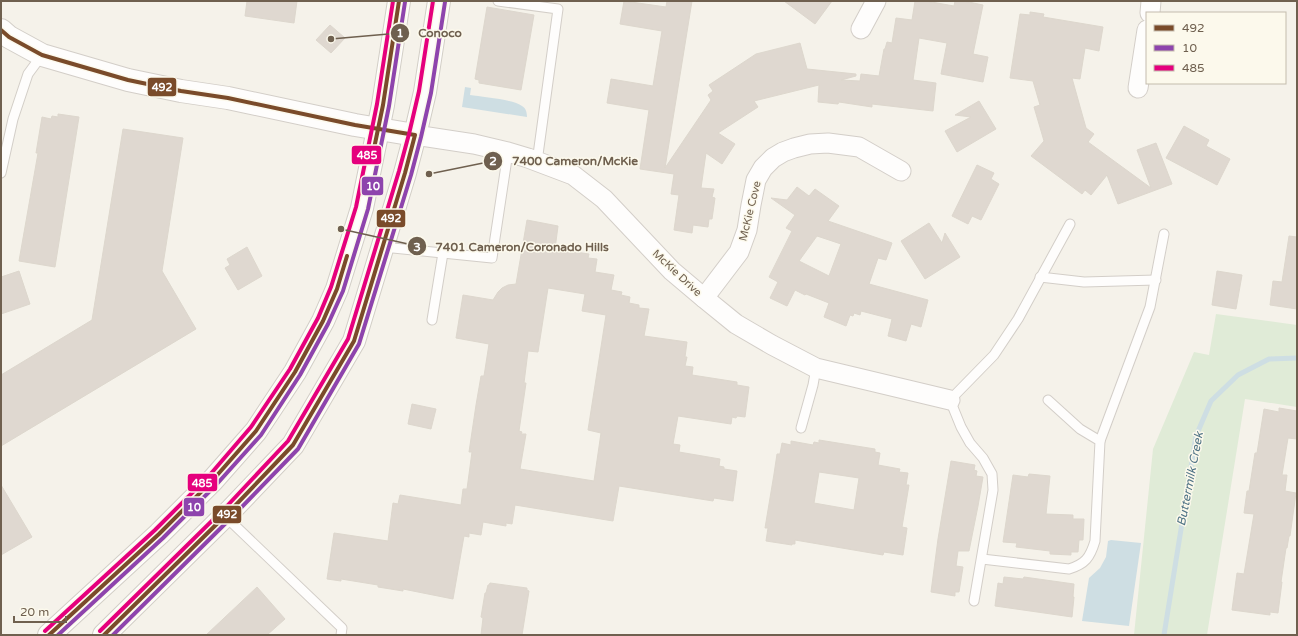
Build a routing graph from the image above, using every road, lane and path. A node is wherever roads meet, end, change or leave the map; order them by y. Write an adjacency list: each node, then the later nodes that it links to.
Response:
1 (399, 1): 12 (main road)
2 (439, 1): 13 (main road)
3 (498, 1): 15 (lane)
4 (876, 1): 7 (street)
5 (1151, 1): 6 (street)
6 (1150, 12)
7 (861, 29)
8 (1, 30): 10 (main road)
9 (1146, 36): 11 (street)
10 (42, 55): 12 (main road); 17 (lane)
11 (1138, 88)
12 (378, 128): 13 (main road); 32 (main road)
13 (415, 135): 14 (street, McKie Drive); 20 (main road)
14 (508, 152): 15 (street, McKie Drive); 21 (lane)
15 (537, 162): 24 (street, McKie Drive)
16 (901, 171): 24 (street, McKie Cove)
17 (1, 173)
18 (1070, 224): 22 (lane)
19 (1164, 234): 23 (lane)
20 (383, 247): 21 (lane); 31 (main road)
21 (442, 253): 25 (lane)
22 (1040, 277): 23 (lane); 27 (lane)
23 (1156, 280): 30 (lane)
24 (704, 298): 26 (street, McKie Drive)
25 (432, 320)
26 (816, 368): 27 (street, McKie Drive); 29 (lane)
27 (950, 400): 34 (lane)
28 (1048, 400): 30 (lane)
29 (801, 428)
30 (1100, 441): 34 (lane)
31 (225, 516): 33 (main road); 38 (lane)
32 (159, 534): 33 (main road); 36 (main road)
33 (184, 556): 37 (main road)
34 (982, 559): 35 (lane)
35 (974, 601)
36 (49, 635)
37 (104, 635)
38 (341, 635)

